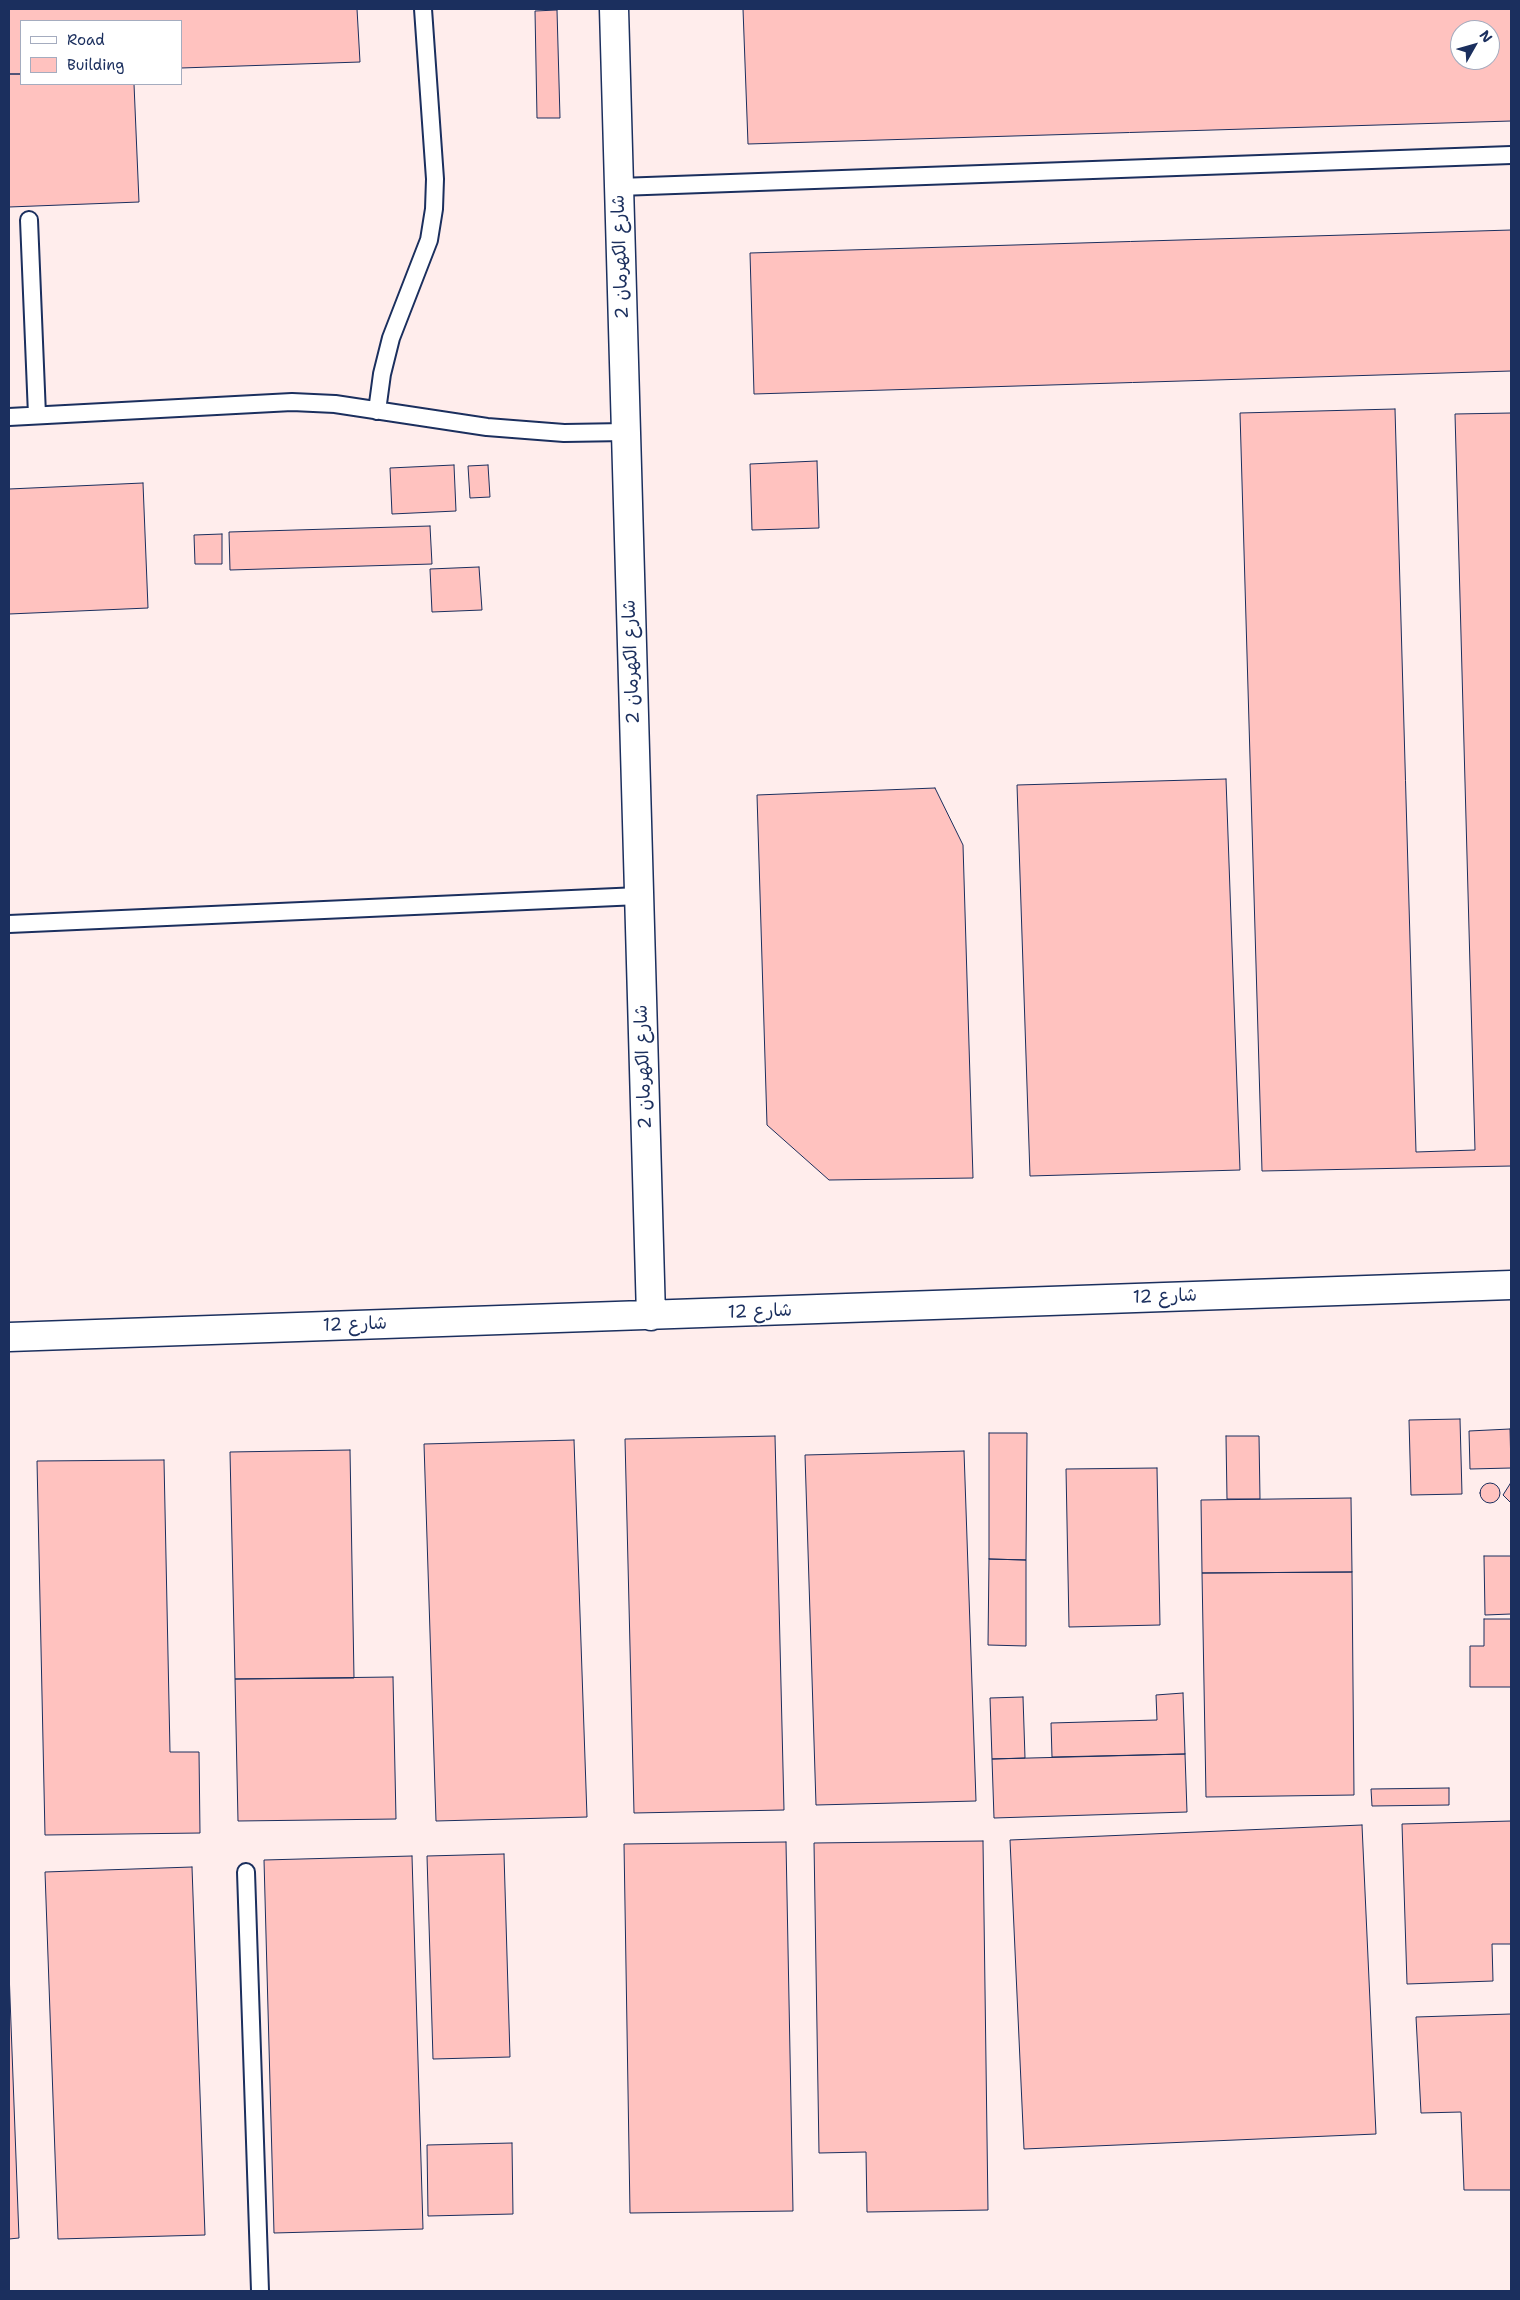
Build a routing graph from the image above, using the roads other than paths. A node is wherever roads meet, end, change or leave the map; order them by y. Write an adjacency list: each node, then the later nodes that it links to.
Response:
1 (423, 9): 6 (lane)
2 (614, 9): 4 (street, شارع الكهرمان 2)
3 (1511, 155): 4 (lane)
4 (619, 187): 9 (street, شارع الكهرمان 2)
5 (29, 220): 7 (lane)
6 (377, 410): 7 (lane); 9 (lane)
7 (37, 415): 8 (lane)
8 (9, 417)
9 (626, 432): 10 (street, شارع الكهرمان 2)
10 (639, 896): 11 (lane); 13 (street, شارع الكهرمان 2)
11 (9, 924)
12 (1511, 1285): 13 (street, شارع 12)
13 (652, 1316): 14 (street, شارع 12)
14 (9, 1337)
15 (246, 1872): 16 (lane)
16 (260, 2291)

